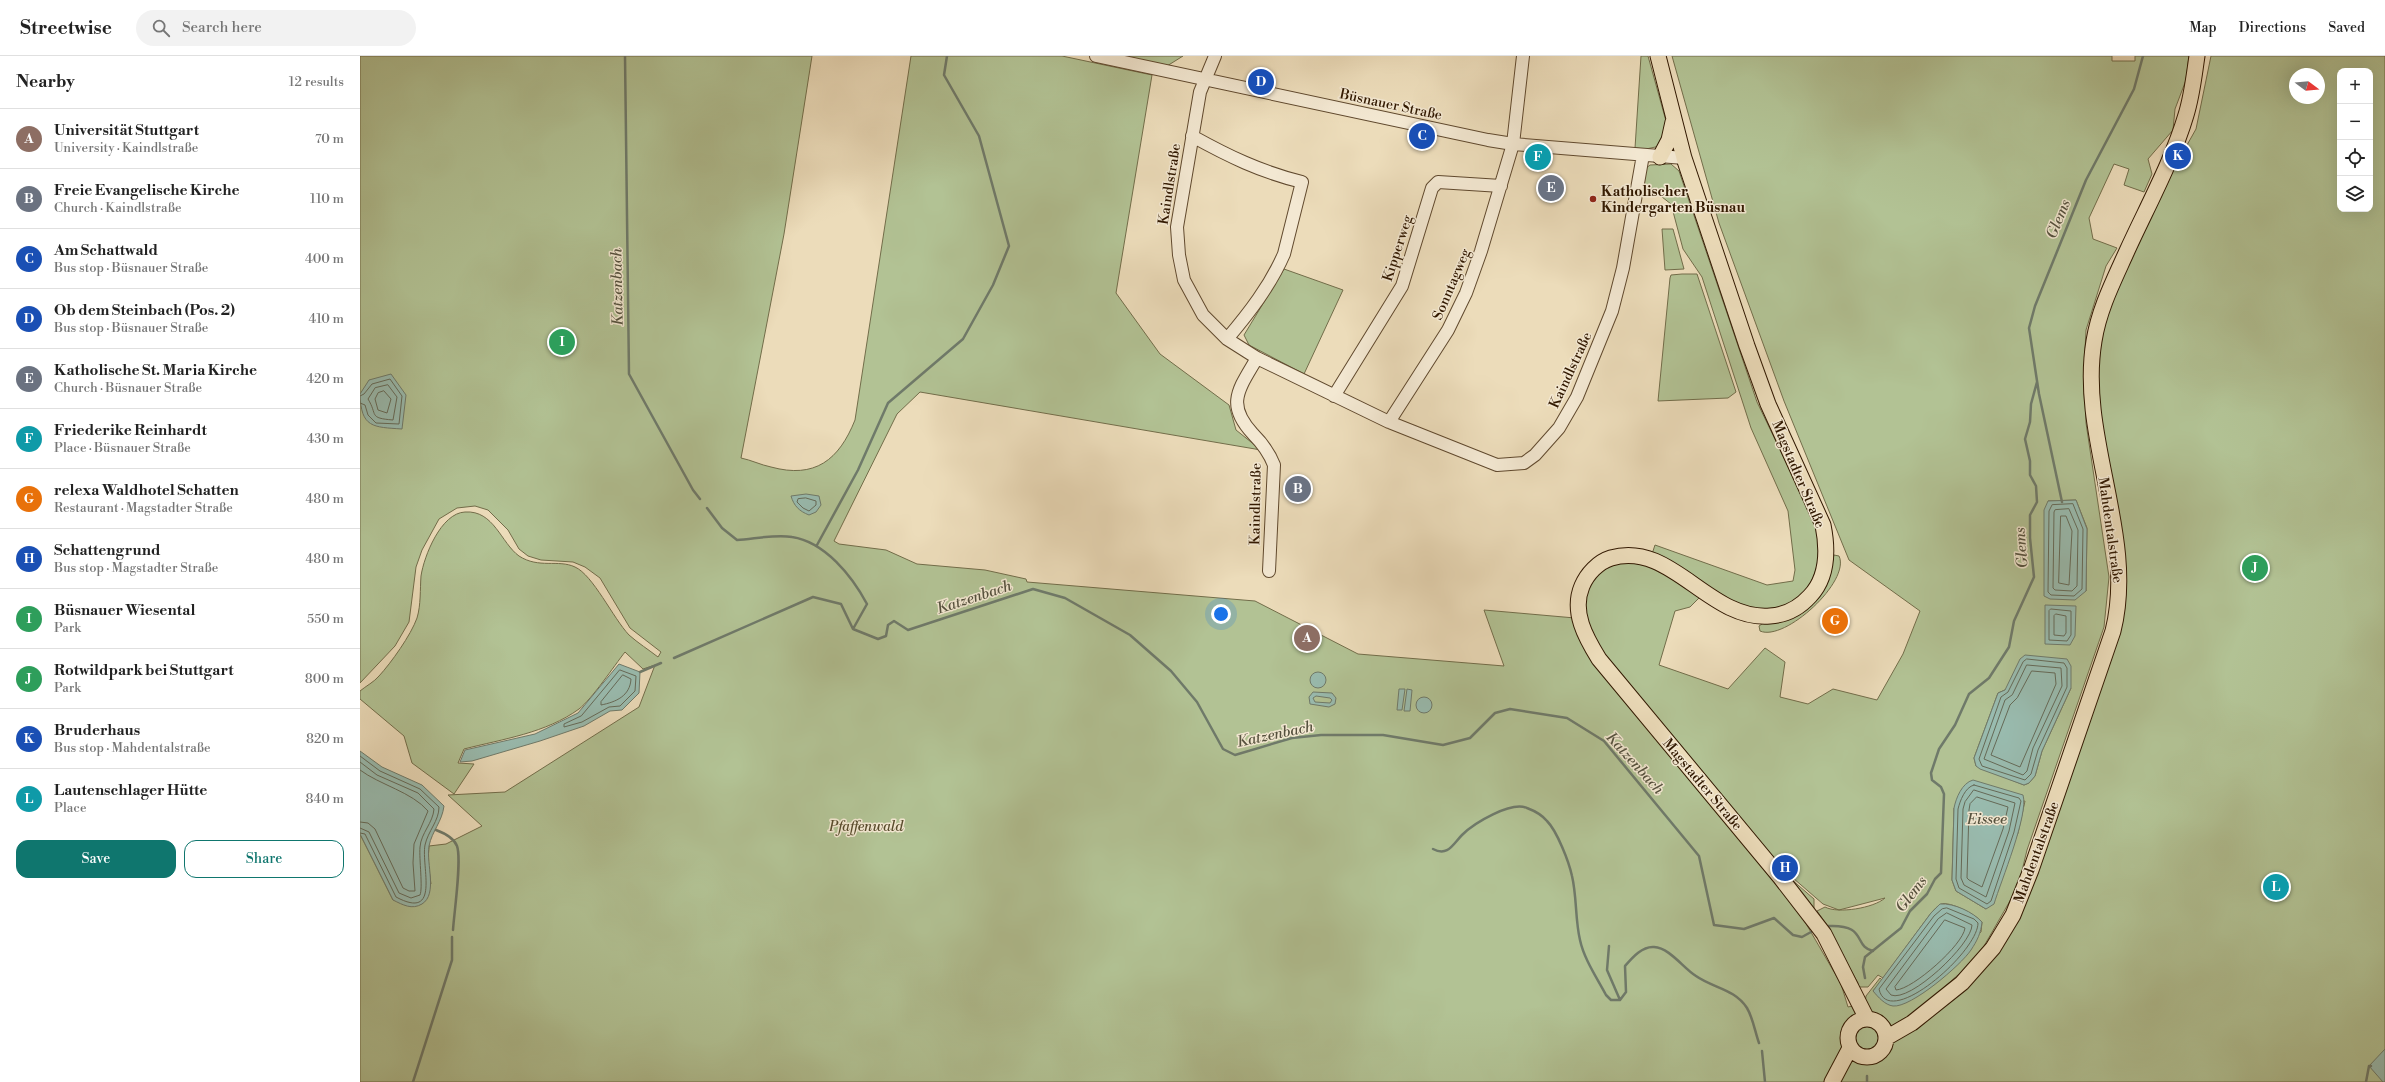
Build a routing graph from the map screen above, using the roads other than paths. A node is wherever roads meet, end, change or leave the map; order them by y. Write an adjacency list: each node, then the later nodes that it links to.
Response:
1 (1096, 56): 6 (street, Büsnauer Straße)
2 (1215, 56): 6 (street, Kaindlstraße)
3 (1523, 56): 9 (street, Sonntagweg)
4 (1658, 56): 7 (main road, Magstadter Straße)
5 (2197, 56): 19 (main road, Mahdentalstraße)
6 (1204, 79): 8 (street, Kaindlstraße); 9 (street, Büsnauer Straße)
7 (1674, 119): 11 (main road); 12 (main road, Magstadter Straße)
8 (1192, 136): 14 (street, Kaindlstraße); 14 (street)
9 (1513, 144): 10 (street, Büsnauer Straße); 13 (street, Sonntagweg)
10 (1642, 155): 11 (street, Büsnauer Straße); 17 (street, Kaindlstraße)
11 (1660, 157): 12 (street, Büsnauer Straße)
12 (1684, 158): 20 (main road, Magstadter Straße)
13 (1501, 186): 16 (street, Kipperweg); 17 (street, Sonntagweg)
14 (1227, 339): 15 (street, Kaindlstraße)
15 (1257, 358): 16 (street, Kaindlstraße); 18 (street, Kaindlstraße)
16 (1334, 396): 17 (street, Kaindlstraße)
17 (1389, 422)
18 (1269, 572)
19 (1919, 1016): 20 (main road, Mahdentalstraße); 21 (main road, Mahdentalstraße)
20 (1867, 1022): 21 (main road); 22 (main road)
21 (1886, 1038): 23 (main road)
22 (1850, 1048): 23 (main road); 24 (main road)
23 (1862, 1057): 25 (main road)
24 (1832, 1082)
25 (1839, 1082)

